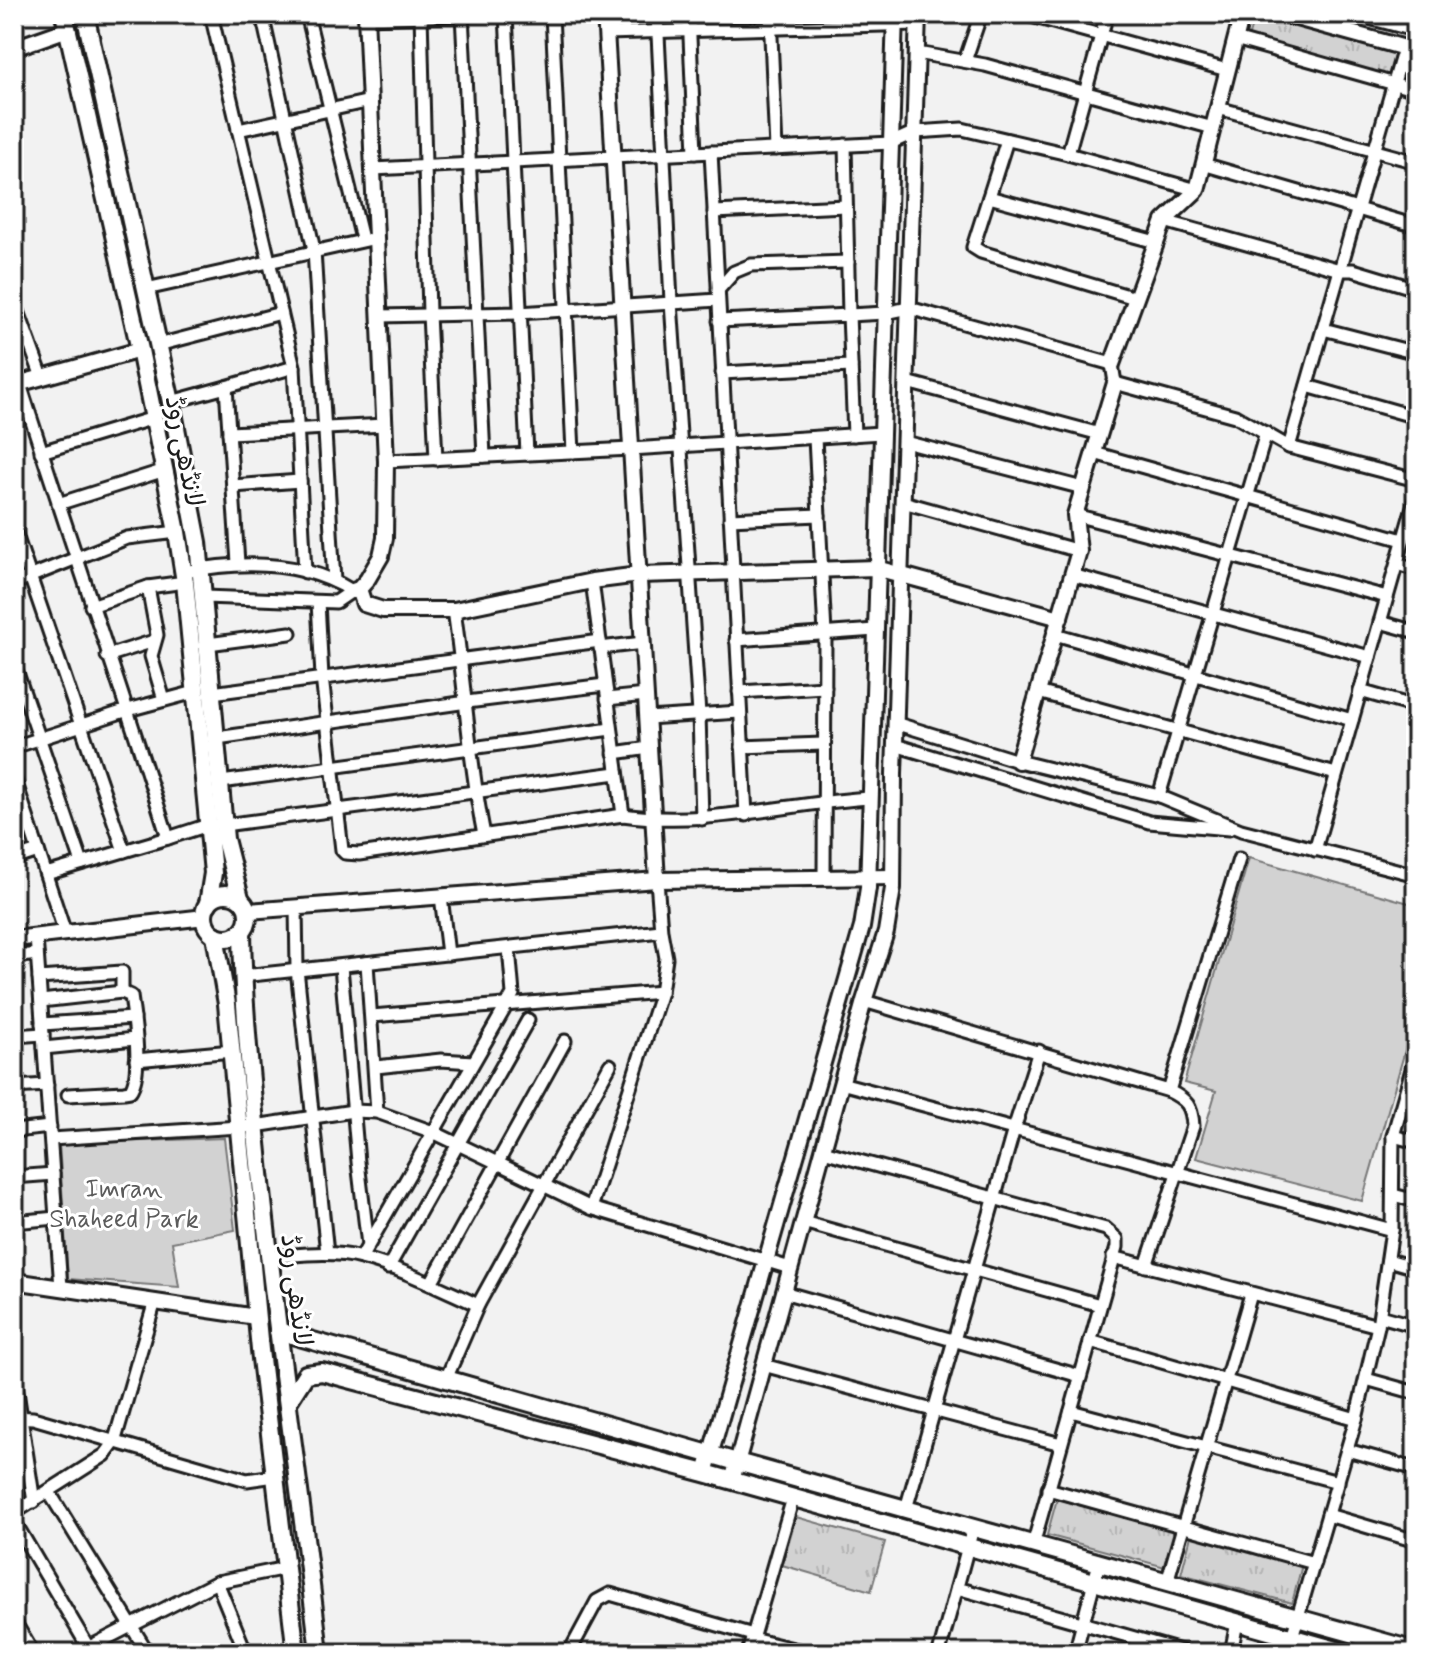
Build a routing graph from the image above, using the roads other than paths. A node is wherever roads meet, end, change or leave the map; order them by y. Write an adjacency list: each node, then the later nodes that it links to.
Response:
1 (85, 14): 77 (main road, لانڈھی روڈ)
2 (211, 14): 45 (street)
3 (262, 14): 43 (street)
4 (307, 14): 42 (street)
5 (462, 14): 6 (street); 19 (street); 61 (street)
6 (489, 14)
7 (506, 14): 59 (street)
8 (552, 14): 57 (street)
9 (605, 14): 29 (street)
10 (657, 14): 27 (street)
11 (689, 14): 28 (street)
12 (770, 14): 25 (street)
13 (981, 14): 35 (street)
14 (1024, 14): 30 (street)
15 (1107, 14): 30 (street)
16 (1242, 14): 31 (street)
17 (1282, 14): 21 (street)
18 (1360, 14): 26 (street)
19 (421, 15): 20 (street); 63 (street)
20 (366, 16): 40 (street)
21 (1310, 18): 33 (street)
22 (918, 19): 23 (street); 34 (street)
23 (895, 20): 25 (street); 48 (street)
24 (66, 22): 32 (street); 98 (main road, لانڈھی روڈ)
25 (770, 29): 28 (street); 50 (street)
26 (1416, 29)
27 (658, 32): 28 (street); 29 (street); 53 (street)
28 (690, 32): 54 (street)
29 (606, 33): 56 (street)
30 (1101, 35): 36 (street); 39 (street)
31 (1235, 39): 36 (street); 37 (street)
32 (14, 48)
33 (1410, 49): 37 (street)
34 (917, 53): 35 (street); 46 (street)
35 (965, 61): 39 (street)
36 (1227, 70): 41 (street)
37 (1394, 83): 38 (street); 51 (street)
38 (1416, 90)
39 (1085, 93): 44 (street); 55 (street)
40 (370, 101): 42 (street); 62 (street)
41 (1218, 108): 44 (street); 51 (street)
42 (330, 109): 43 (street); 71 (street)
43 (284, 119): 45 (street); 73 (street)
44 (1213, 128): 60 (street)
45 (238, 130): 74 (street)
46 (915, 132): 47 (street); 48 (street); 84 (street)
47 (1007, 140): 55 (street); 65 (street)
48 (891, 143): 49 (street); 88 (street)
49 (845, 145): 50 (street); 66 (street)
50 (776, 149): 52 (street)
51 (1374, 151): 58 (street); 67 (street)
52 (711, 152): 54 (street); 68 (street)
53 (664, 153): 54 (street); 56 (street); 82 (street)
54 (695, 153)
55 (1068, 154): 64 (street)
56 (614, 157): 57 (street); 83 (street)
57 (559, 160): 59 (street); 85 (street)
58 (1416, 162)
59 (513, 163): 61 (street); 87 (street)
60 (1203, 164): 64 (street); 67 (street)
61 (471, 166): 63 (street); 90 (street)
62 (373, 169): 63 (street); 71 (street)
63 (425, 169): 89 (street)
64 (1197, 190): 69 (street)
65 (989, 197): 72 (street); 80 (street)
66 (846, 206): 68 (street); 75 (street)
67 (1357, 209): 70 (street); 76 (street)
68 (714, 212): 79 (street)
69 (1164, 221): 72 (street); 76 (street)
70 (1416, 226)
71 (369, 238): 73 (street); 92 (street)
72 (1156, 242): 80 (street)
73 (314, 250): 74 (street); 114 (street)
74 (269, 261): 77 (street); 86 (street)
75 (848, 262): 79 (street); 91 (street)
76 (1340, 270): 78 (street); 94 (street)
77 (146, 289): 96 (main road, لانڈھی روڈ)
78 (1416, 289)
79 (718, 295): 82 (street); 93 (street)
80 (1135, 298): 100 (street)
81 (14, 300): 95 (street)
82 (671, 302): 83 (street); 124 (street)
83 (623, 306): 85 (street); 126 (street)
84 (909, 308): 88 (street); 100 (street); 105 (street)
85 (566, 310): 87 (street); 128 (street)
86 (281, 313): 96 (street); 102 (street)
87 (519, 313): 90 (street); 130 (street)
88 (885, 313): 91 (street); 117 (street)
89 (429, 314): 90 (street); 92 (street); 132 (street)
90 (477, 314): 131 (street)
91 (849, 315): 93 (street); 101 (street)
92 (380, 316): 113 (street)
93 (719, 321): 103 (street)
94 (1323, 329): 99 (street); 108 (street)
95 (29, 342): 97 (street); 104 (street)
96 (158, 345): 110 (main road, لانڈھی روڈ)
97 (14, 348)
98 (140, 350): 104 (street); 112 (main road, لانڈھی روڈ)
99 (1416, 353)
100 (1112, 364): 106 (street)
101 (851, 366): 103 (street); 120 (street)
102 (294, 367): 109 (street); 115 (street)
103 (722, 373): 122 (street)
104 (42, 377): 107 (street)
105 (907, 382): 119 (street); 123 (street)
106 (1115, 383): 118 (street); 119 (street)
107 (17, 384): 127 (street)
108 (1307, 386): 111 (street); 125 (street)
109 (226, 387): 110 (street); 116 (street)
110 (171, 402): 156 (main road, لانڈھی روڈ)
111 (1416, 417)
112 (154, 418): 127 (street); 134 (main road, لانڈھی روڈ)
113 (385, 425): 114 (street); 133 (street)
114 (326, 427): 115 (street); 166 (street)
115 (298, 429): 116 (street); 136 (street)
116 (229, 433): 137 (street)
117 (881, 433): 120 (street); 155 (street)
118 (1266, 433): 125 (street); 139 (street)
119 (1100, 434): 129 (street)
120 (854, 435): 121 (street)
121 (815, 438): 122 (street); 143 (street)
122 (726, 441): 124 (street); 145 (street)
123 (905, 442): 138 (street); 140 (street)
124 (680, 444): 126 (street); 160 (street)
125 (1289, 447): 135 (street)
126 (631, 449): 128 (street); 162 (street)
127 (41, 452): 142 (street)
128 (573, 452): 130 (street)
129 (1094, 453): 138 (street); 139 (street)
130 (527, 454): 131 (street)
131 (484, 456): 132 (street)
132 (436, 459): 133 (street)
133 (386, 461): 170 (street)
134 (165, 470): 142 (street); 147 (main road, لانڈھی روڈ)
135 (1416, 480)
136 (300, 481): 137 (street); 158 (street)
137 (233, 486): 152 (street)
138 (1083, 488): 144 (street)
139 (1247, 496): 148 (street); 150 (street)
140 (903, 502): 149 (street); 161 (street)
141 (1415, 502): 148 (street)
142 (58, 504): 151 (street)
143 (819, 515): 145 (street); 154 (street)
144 (1075, 515): 149 (street); 150 (street)
145 (730, 519): 159 (street)
146 (14, 529): 164 (street)
147 (177, 532): 151 (street); 165 (main road, لانڈھی روڈ)
148 (1403, 540): 153 (street)
149 (1079, 551): 163 (street)
150 (1229, 555): 172 (street); 176 (street)
151 (75, 559): 164 (street); 174 (street)
152 (238, 563): 156 (street); 158 (street)
153 (1397, 564): 157 (street); 172 (street)
154 (821, 568): 155 (street); 159 (street); 182 (street)
155 (876, 568): 161 (street); 179 (street)
156 (202, 569): 165 (street); 171 (main road, لانڈھی روڈ)
157 (1416, 570)
158 (305, 572): 166 (street)
159 (733, 572): 160 (street); 184 (street)
160 (690, 573): 162 (street); 208 (street)
161 (900, 574): 177 (street); 212 (street)
162 (639, 575): 167 (street); 186 (street)
163 (1072, 575): 176 (street); 177 (street)
164 (29, 577): 168 (street); 213 (street)
165 (184, 577): 169 (street); 198 (main road, لانڈھی روڈ)
166 (334, 581): 170 (street)
167 (592, 581): 175 (street); 188 (street)
168 (14, 583)
169 (148, 587): 174 (street); 185 (street)
170 (356, 590): 173 (street); 175 (street)
171 (204, 597): 173 (street); 187 (main road, لانڈھی روڈ)
172 (1387, 597): 178 (street)
173 (318, 602): 194 (street)
174 (91, 606): 189 (street)
175 (454, 610): 191 (street)
176 (1212, 613): 190 (street); 193 (street)
177 (1060, 618): 183 (street)
178 (1380, 622): 180 (street); 190 (street)
179 (875, 630): 182 (street); 233 (street)
180 (1416, 632)
181 (290, 633): 187 (street)
182 (825, 634): 184 (street); 196 (street)
183 (1055, 634): 193 (street); 200 (street)
184 (736, 640): 199 (street)
185 (154, 641): 189 (street); 203 (street)
186 (643, 643): 188 (street); 201 (street)
187 (208, 644): 198 (main road, لانڈھی روڈ)
188 (600, 644): 191 (street); 195 (street)
189 (107, 656): 206 (street)
190 (1370, 657): 197 (street)
191 (461, 659): 194 (street); 204 (street)
192 (14, 664): 216 (street)
193 (1194, 674): 210 (street); 215 (street)
194 (322, 677): 198 (street); 211 (street)
195 (605, 685): 202 (street); 204 (street)
196 (825, 687): 199 (street); 218 (street)
197 (1360, 691): 205 (street); 210 (street)
198 (203, 692): 203 (street); 217 (main road, لانڈھی روڈ); 241 (main road, لانڈھی روڈ)
199 (739, 692): 207 (street)
200 (1038, 692): 215 (street); 225 (street)
201 (646, 695): 202 (street); 209 (street)
202 (607, 699): 214 (street)
203 (164, 700): 206 (street)
204 (467, 702): 211 (street); 223 (street)
205 (1416, 707)
206 (128, 710): 213 (street); 244 (street)
207 (740, 712): 208 (street); 221 (street)
208 (699, 714): 209 (street); 239 (street)
209 (647, 718): 222 (street)
210 (1352, 720): 228 (street)
211 (328, 722): 217 (street); 226 (street)
212 (895, 723): 219 (street); 225 (street)
213 (82, 725): 216 (street); 247 (street)
214 (611, 729): 223 (street); 224 (street)
215 (1177, 730): 228 (street); 232 (street)
216 (39, 738): 220 (street); 250 (street)
217 (217, 738): 230 (main road, لانڈھی روڈ)
218 (823, 744): 221 (street); 234 (street)
219 (895, 745): 242 (street); 253 (street)
220 (14, 747)
221 (742, 747): 238 (street)
222 (649, 748): 224 (street); 240 (street)
223 (472, 749): 226 (street); 231 (street)
224 (614, 753): 227 (street)
225 (1018, 761): 232 (street)
226 (334, 765): 230 (street); 235 (street)
227 (617, 773): 231 (street); 237 (street)
228 (1336, 774): 245 (street)
229 (14, 777): 236 (street)
230 (221, 782): 241 (main road, لانڈھی روڈ)
231 (475, 793): 235 (street); 243 (street)
232 (1159, 796): 242 (street)
233 (870, 798): 234 (street); 255 (street)
234 (823, 801): 238 (street); 254 (street)
235 (339, 810): 241 (street); 243 (street)
236 (19, 811): 246 (street)
237 (623, 815): 240 (street); 243 (street)
238 (746, 815): 239 (street)
239 (702, 819): 240 (street)
240 (654, 820): 256 (street)
241 (216, 825): 244 (street); 258 (main road, لانڈھی روڈ); 260 (main road, لانڈھی روڈ)
242 (1241, 830): 245 (street)
243 (484, 835)
244 (168, 838): 247 (street)
245 (1315, 850): 252 (street)
246 (38, 851): 248 (street); 251 (street)
247 (124, 851): 250 (street)
248 (14, 859)
249 (1239, 859): 300 (street)
250 (82, 863): 251 (street)
251 (46, 874): 263 (street)
252 (1416, 875)
253 (893, 877): 255 (street); 279 (street)
254 (824, 878): 255 (street); 256 (street)
255 (868, 878): 333 (street)
256 (657, 880): 257 (street); 262 (street)
257 (441, 896): 259 (street); 269 (street)
258 (244, 905): 259 (street); 260 (main road); 261 (main road)
259 (296, 907): 273 (street)
260 (206, 910): 263 (street); 264 (main road)
261 (242, 931): 264 (main road); 274 (main road, لانڈھی روڈ)
262 (661, 931): 267 (street); 277 (street)
263 (65, 933): 265 (street)
264 (215, 935): 289 (main road, لانڈھی روڈ)
265 (36, 936): 266 (street); 268 (street)
266 (14, 939)
267 (509, 948): 269 (street); 280 (street)
268 (37, 954): 270 (street); 275 (street)
269 (448, 954): 271 (street)
270 (14, 957)
271 (367, 963): 272 (street); 281 (street)
272 (341, 966): 273 (street); 302 (street)
273 (297, 969): 274 (street); 304 (street)
274 (242, 976): 305 (main road, لانڈھی روڈ)
275 (39, 978): 276 (street); 278 (street)
276 (122, 992): 278 (street); 282 (street)
277 (661, 992): 280 (street); 322 (street)
278 (41, 1001): 284 (street)
279 (864, 1001): 290 (street); 297 (street)
280 (506, 1005): 281 (street); 293 (street)
281 (372, 1016): 295 (street)
282 (134, 1018): 284 (street); 286 (street)
283 (528, 1020): 312 (street)
284 (43, 1029): 285 (street); 288 (street)
285 (14, 1036)
286 (135, 1039): 288 (street); 292 (street)
287 (565, 1041): 314 (street)
288 (44, 1048): 298 (street)
289 (232, 1051): 292 (street); 305 (main road, لانڈھی روڈ)
290 (1039, 1051): 300 (street); 306 (street)
291 (1416, 1055): 296 (street)
292 (136, 1060): 301 (street)
293 (473, 1062): 295 (street); 308 (street)
294 (610, 1065): 318 (street)
295 (376, 1067): 303 (street)
296 (1413, 1075): 310 (street)
297 (841, 1083): 306 (street); 313 (street)
298 (47, 1085): 299 (street); 309 (street)
299 (14, 1087)
300 (1169, 1091): 315 (street)
301 (68, 1095)
302 (353, 1111): 303 (street); 304 (street); 327 (street)
303 (377, 1112): 308 (street)
304 (314, 1116): 305 (street); 328 (street)
305 (247, 1126): 309 (street); 329 (main road, لانڈھی روڈ); 347 (main road, لانڈھی روڈ)
306 (1014, 1129): 315 (street); 320 (street)
307 (14, 1131): 309 (street)
308 (433, 1132): 312 (street); 327 (street)
309 (50, 1133): 316 (street)
310 (1393, 1136): 311 (street); 319 (street)
311 (1416, 1142)
312 (458, 1143): 314 (street); 335 (street)
313 (823, 1151): 320 (street); 325 (street)
314 (498, 1162): 318 (street); 340 (street)
315 (1176, 1173): 326 (street); 334 (street)
316 (53, 1174): 317 (street); 323 (street)
317 (14, 1177)
318 (545, 1187): 322 (street); 345 (street)
319 (1393, 1195): 321 (street); 326 (street)
320 (995, 1198): 330 (street); 338 (street)
321 (1416, 1201)
322 (591, 1208): 333 (street)
323 (56, 1218): 324 (street); 341 (street)
324 (14, 1222)
325 (803, 1222): 336 (street); 338 (street)
326 (1392, 1230): 332 (street)
327 (368, 1246): 331 (street)
328 (327, 1253): 329 (street); 331 (street)
329 (268, 1257): 350 (main road, لانڈھی روڈ)
330 (1113, 1257): 334 (street); 346 (street)
331 (361, 1258): 335 (street)
332 (1388, 1260): 337 (street); 348 (street)
333 (767, 1261): 336 (street); 369 (street)
334 (1146, 1266): 343 (street)
335 (388, 1268): 340 (street)
336 (790, 1268): 342 (street)
337 (1416, 1268)
338 (974, 1270): 346 (street); 351 (street)
339 (14, 1281): 341 (street)
340 (431, 1283): 345 (street)
341 (61, 1288): 344 (street)
342 (783, 1292): 351 (street); 353 (street)
343 (1251, 1294): 348 (street); 358 (street)
344 (155, 1301): 347 (street); 365 (street)
345 (478, 1305): 356 (street)
346 (1100, 1305): 352 (street)
347 (256, 1317): 373 (main road, لانڈھی روڈ)
348 (1379, 1321): 349 (street); 357 (street)
349 (1416, 1326)
350 (278, 1331): 356 (main road); 360 (main road, لانڈھی روڈ)
351 (953, 1341): 355 (street); 361 (street)
352 (1090, 1341): 355 (street); 358 (street)
353 (763, 1365): 361 (street); 370 (street)
354 (14, 1372): 363 (street)
355 (1080, 1376): 362 (street)
356 (446, 1379): 369 (main road)
357 (1366, 1379): 359 (street); 364 (street)
358 (1226, 1381): 364 (street); 367 (street)
359 (1416, 1393)
360 (288, 1402): 372 (main road); 410 (main road, لانڈھی روڈ)
361 (934, 1411): 366 (street); 380 (street)
362 (1071, 1411): 366 (street); 367 (street)
363 (17, 1417): 365 (street); 379 (street)
364 (1356, 1419): 368 (street)
365 (114, 1443): 373 (street); 377 (street)
366 (1061, 1444): 376 (street)
367 (1207, 1447): 375 (street); 385 (street)
368 (1347, 1450): 371 (street); 375 (street)
369 (711, 1455): 370 (main road); 372 (street)
370 (737, 1462): 374 (street); 380 (main road)
371 (1416, 1469)
372 (705, 1473): 374 (main road)
373 (275, 1476): 391 (main road, لانڈھی روڈ)
374 (732, 1481): 378 (main road)
375 (1338, 1482): 382 (street)
376 (1048, 1489): 385 (street); 387 (street)
377 (49, 1492): 379 (street); 400 (street)
378 (793, 1498): 388 (main road); 401 (street)
379 (34, 1502): 381 (street)
380 (906, 1509): 384 (main road)
381 (14, 1513)
382 (1328, 1515): 386 (street); 390 (street)
383 (14, 1521): 403 (street)
384 (973, 1528): 387 (main road); 388 (street)
385 (1183, 1528): 390 (street); 393 (street)
386 (1416, 1541)
387 (1033, 1545): 389 (main road)
388 (968, 1547): 394 (main road); 395 (street)
389 (1099, 1563): 393 (main road); 394 (street)
390 (1314, 1563): 396 (street)
391 (286, 1568): 392 (street); 409 (main road, لانڈھی روڈ)
392 (217, 1582): 400 (street); 408 (street)
393 (1167, 1582): 396 (main road)
394 (1094, 1583): 398 (street); 399 (main road)
395 (957, 1588): 398 (street); 406 (street)
396 (1298, 1618): 402 (street); 404 (main road)
397 (14, 1621): 405 (street)
398 (1083, 1622): 414 (street); 415 (street)
399 (1237, 1622): 402 (main road); 416 (street)
400 (130, 1626): 403 (street); 407 (street)
401 (753, 1637): 411 (street); 412 (street); 413 (street)
402 (1292, 1637): 417 (main road)
403 (86, 1651)
404 (1416, 1651)
405 (30, 1652)
406 (942, 1652)
407 (148, 1653)
408 (246, 1653)
409 (296, 1653)
410 (319, 1653)
411 (569, 1653)
412 (748, 1653)
413 (810, 1653)
414 (1075, 1653)
415 (1188, 1653)
416 (1231, 1653)
417 (1347, 1653)

